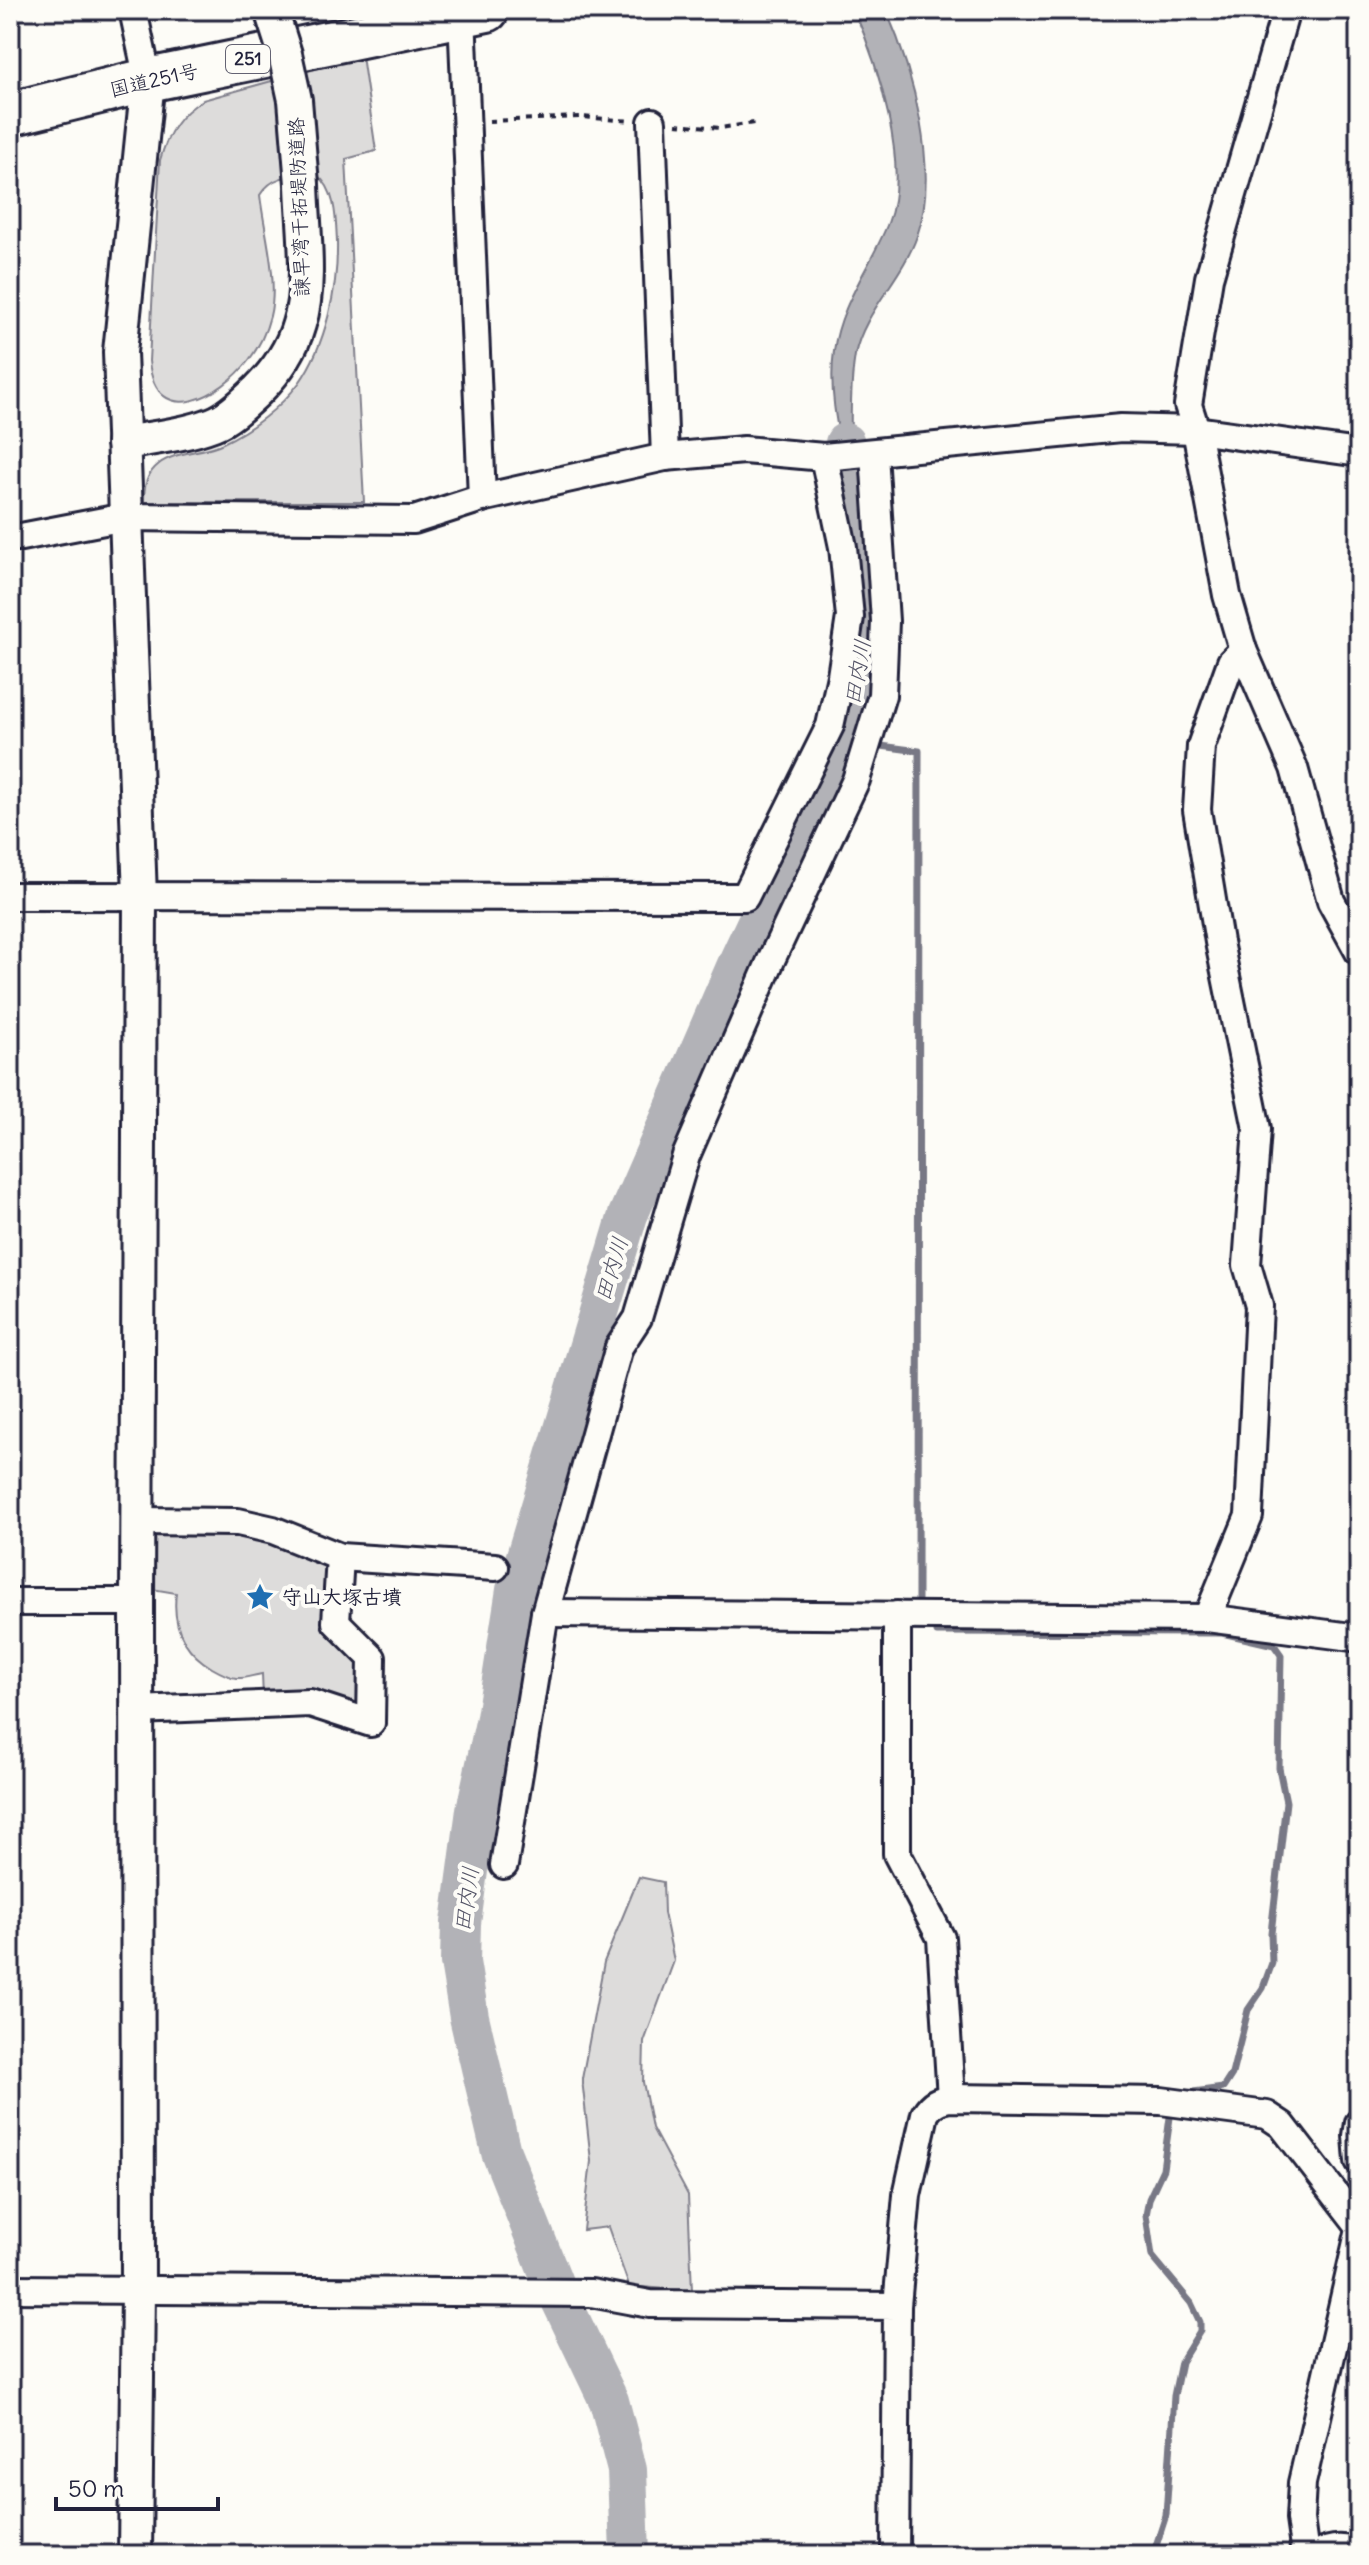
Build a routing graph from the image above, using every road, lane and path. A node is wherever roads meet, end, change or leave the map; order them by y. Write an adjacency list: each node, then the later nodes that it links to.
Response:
1 (133, 10): 5 (street)
2 (271, 10): 11 (street, 諫早湾干拓堤防道路, bridge)
3 (1286, 10): 10 (street)
4 (474, 12): 5 (highway, 国道251号 / 251); 7 (street)
5 (148, 80): 6 (highway, 国道251号 / 251); 11 (street)
6 (10, 114)
7 (466, 122): 8 (path); 16 (street)
8 (652, 122): 9 (path); 14 (street)
9 (754, 123)
10 (1196, 430): 12 (street); 13 (street); 19 (street)
11 (123, 443): 17 (street)
12 (1359, 453)
13 (869, 454): 15 (street); 28 (street)
14 (665, 457): 15 (street); 16 (street)
15 (828, 457): 21 (street)
16 (482, 498): 17 (street)
17 (125, 517): 18 (street); 21 (street)
18 (10, 537)
19 (1243, 650): 22 (street); 30 (street)
20 (10, 896): 21 (street)
21 (140, 897): 23 (street)
22 (1359, 952)
23 (137, 1521): 24 (street); 27 (street)
24 (340, 1557): 25 (street); 32 (street)
25 (495, 1567)
26 (10, 1602): 27 (street)
27 (137, 1602): 32 (street)
28 (545, 1613): 29 (street); 33 (street)
29 (897, 1615): 30 (street); 34 (street)
30 (1207, 1618): 31 (street)
31 (1359, 1638)
32 (137, 1710): 40 (street)
33 (504, 1865)
34 (951, 2098): 37 (street); 41 (street)
35 (1359, 2123): 36 (street)
36 (1359, 2161)
37 (1359, 2225)
38 (1359, 2233): 45 (street)
39 (10, 2289): 40 (street)
40 (138, 2289): 41 (street); 43 (street)
41 (897, 2306): 44 (street)
42 (1359, 2554): 46 (street)
43 (135, 2555)
44 (895, 2555)
45 (1305, 2555)
46 (1316, 2555)

